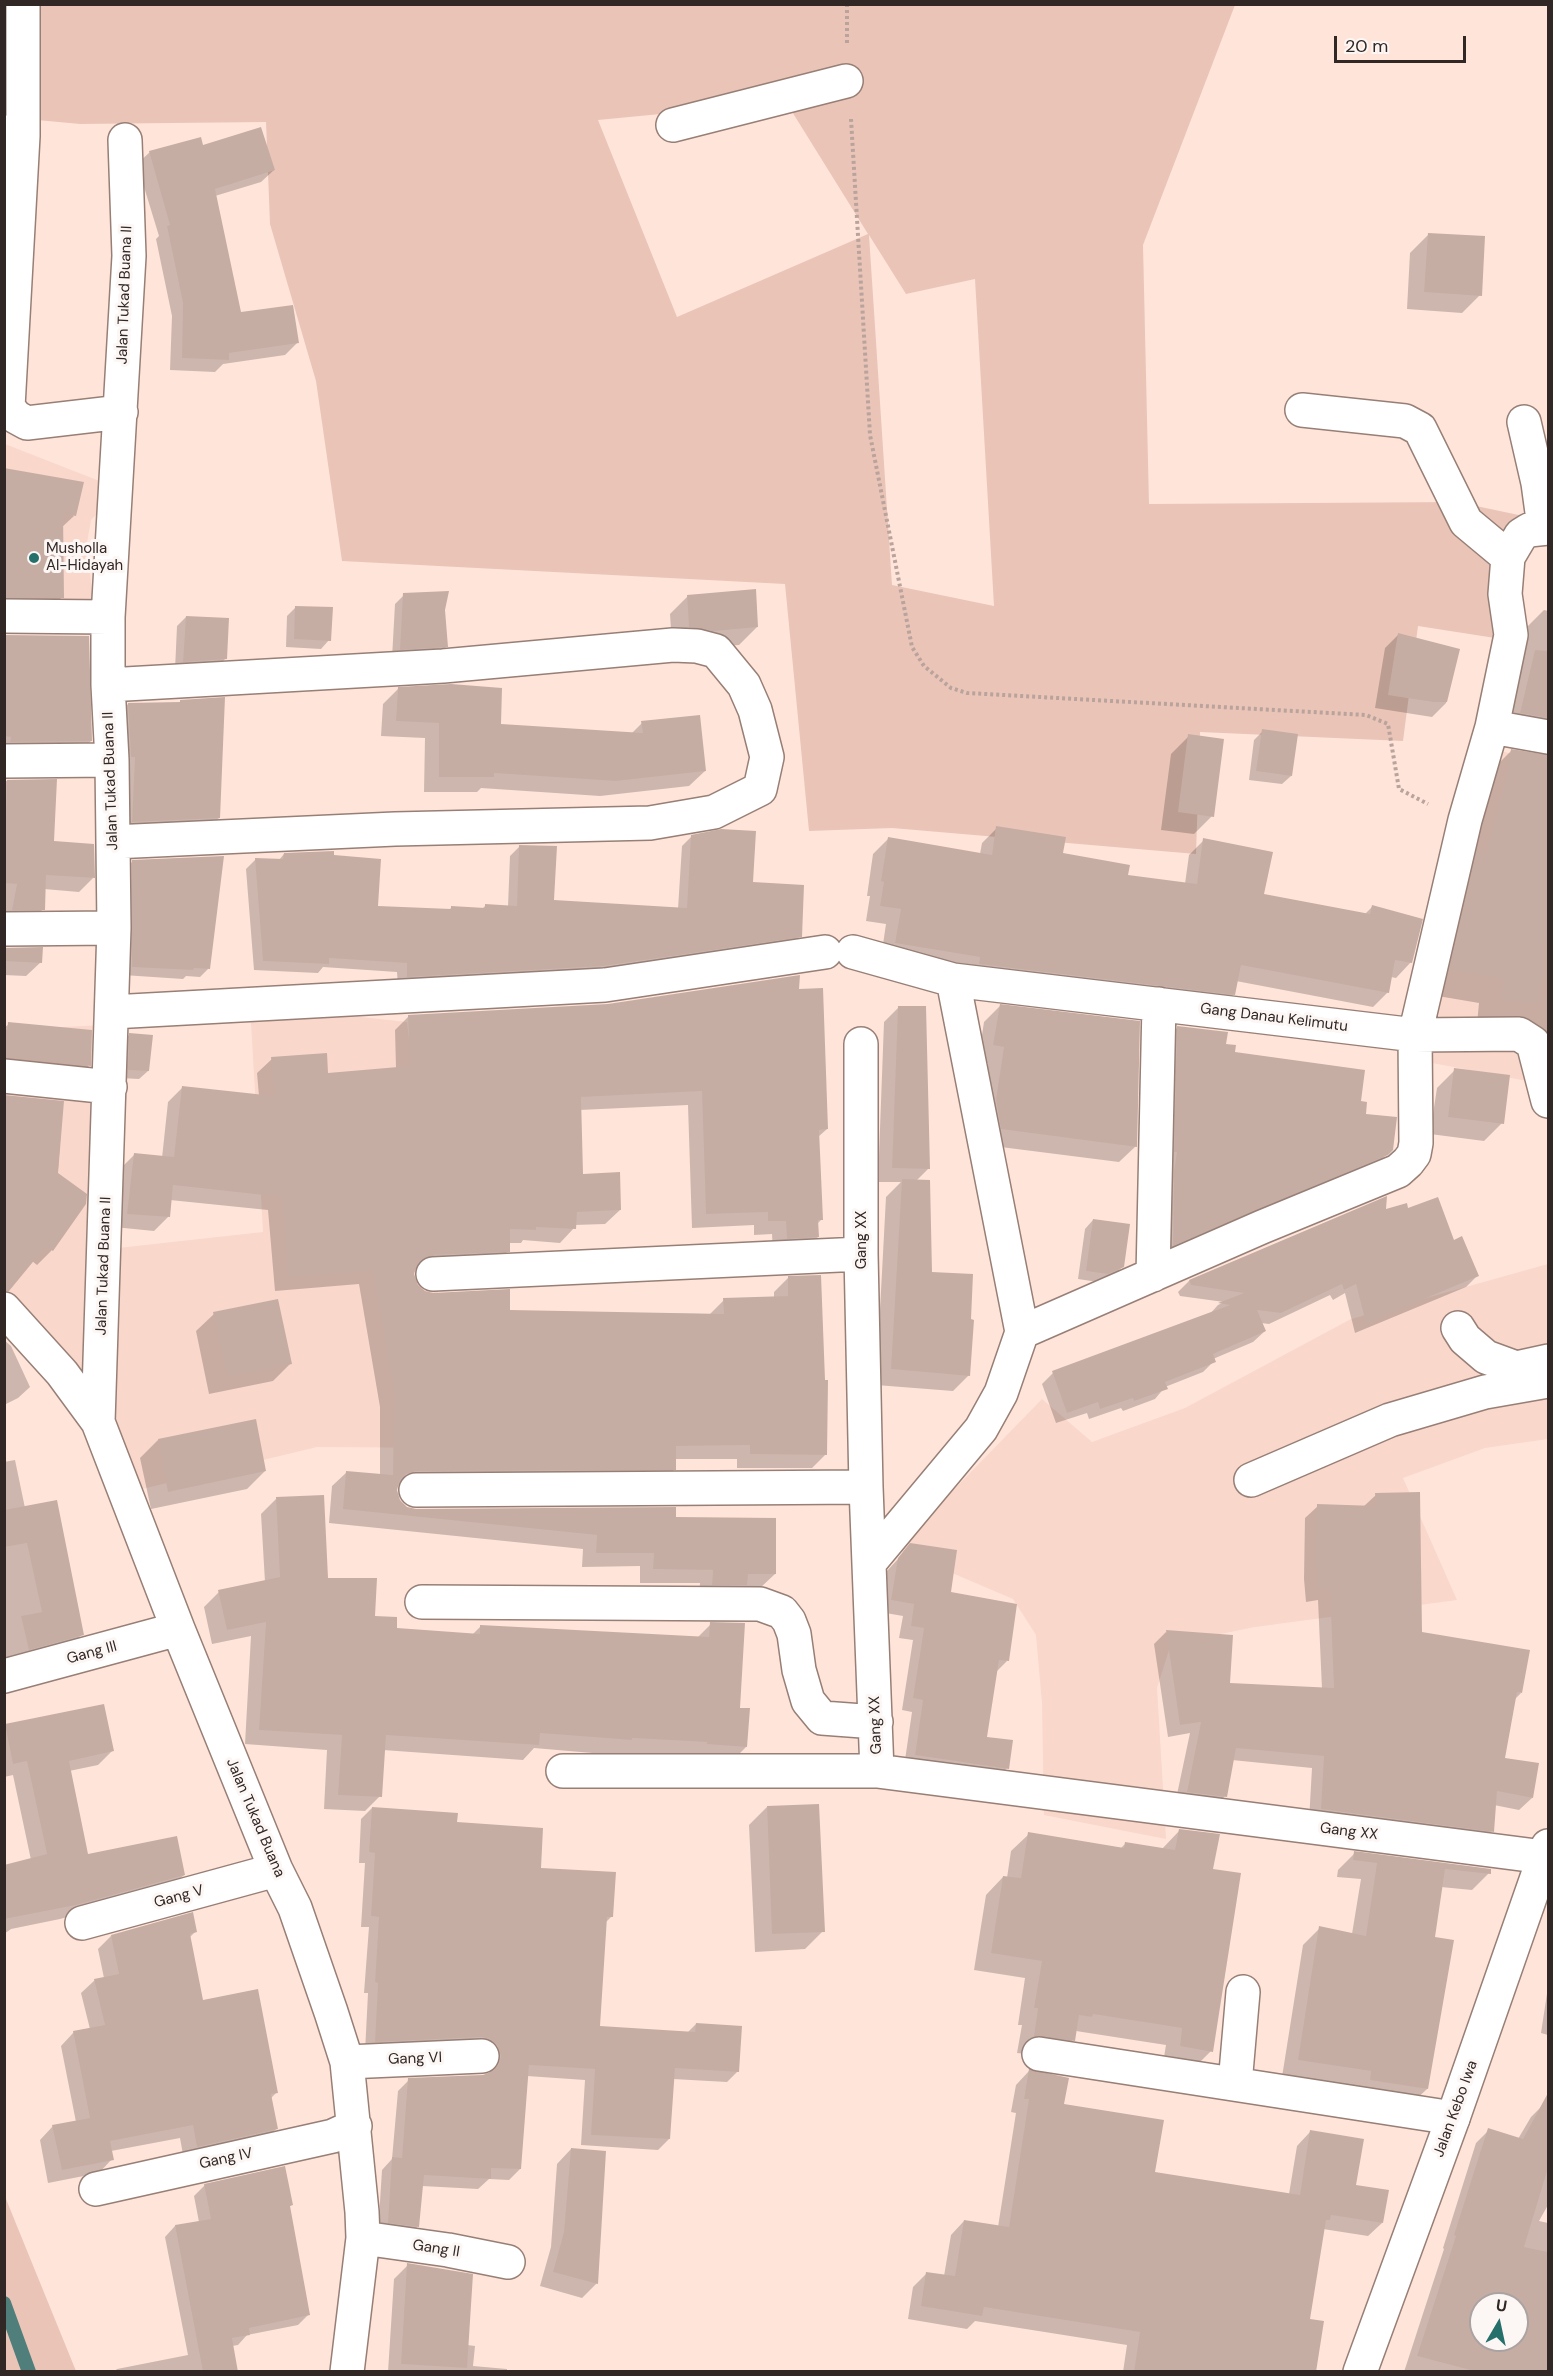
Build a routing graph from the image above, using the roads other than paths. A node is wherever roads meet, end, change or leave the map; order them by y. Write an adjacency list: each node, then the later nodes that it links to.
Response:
1 (23, 4): 4 (street)
2 (846, 81): 3 (street)
3 (673, 125)
4 (14, 134): 7 (street)
5 (125, 140): 7 (street, Jalan Tukad Buana II)
6 (1302, 410): 10 (street)
7 (121, 412): 12 (street, Jalan Tukad Buana II)
8 (1524, 422): 9 (street)
9 (1546, 528): 10 (street)
10 (1508, 557): 14 (street)
11 (4, 616): 12 (street)
12 (108, 617): 13 (street, Jalan Tukad Buana II)
13 (108, 685): 16 (street, Jalan Tukad Buana II); 18 (street)
14 (1492, 728): 15 (street); 24 (street)
15 (1548, 737)
16 (112, 760): 17 (street); 18 (street, Jalan Tukad Buana II)
17 (4, 761)
18 (113, 842): 19 (street, Jalan Tukad Buana II)
19 (114, 928): 20 (street); 23 (street, Jalan Tukad Buana II)
20 (4, 929)
21 (953, 980): 22 (street, Gang Danau Kelimutu); 23 (street, Gang Danau Kelimutu); 34 (street)
22 (1159, 1004): 24 (street, Gang Danau Kelimutu); 31 (street)
23 (112, 1012): 27 (street, Jalan Tukad Buana II)
24 (1415, 1035): 28 (street, Gang Danau Kelimutu); 31 (street)
25 (861, 1044): 29 (street, Gang XX)
26 (4, 1076): 27 (street)
27 (110, 1087): 37 (street, Jalan Tukad Buana II)
28 (1548, 1101)
29 (861, 1254): 30 (street); 39 (street, Gang XX)
30 (433, 1274)
31 (1153, 1275): 34 (street)
32 (4, 1309): 37 (street, Jalan Tukad Buana)
33 (1458, 1328): 35 (street)
34 (1022, 1332): 41 (street)
35 (1548, 1361)
36 (1548, 1382): 38 (street)
37 (98, 1422): 43 (street, Jalan Tukad Buana)
38 (1251, 1479)
39 (866, 1486): 40 (street); 41 (street, Gang XX)
40 (416, 1490)
41 (870, 1562): 45 (street, Gang XX)
42 (422, 1602): 45 (street)
43 (178, 1629): 44 (street, Gang III); 49 (street, Jalan Tukad Buana)
44 (4, 1676)
45 (876, 1722): 47 (street, Gang XX)
46 (563, 1771): 47 (street)
47 (877, 1772): 48 (street, Gang XX)
48 (1546, 1852): 56 (street, Jalan Kebo Iwa)
49 (276, 1870): 50 (street, Gang V); 54 (street, Jalan Tukad Buana)
50 (82, 1923)
51 (1243, 1992): 55 (street)
52 (1039, 2054): 55 (street)
53 (482, 2056): 54 (street, Gang VI)
54 (347, 2062): 57 (street, Jalan Tukad Buana)
55 (1235, 2084): 56 (street)
56 (1453, 2118): 62 (street, Jalan Kebo Iwa)
57 (355, 2126): 58 (street, Gang IV); 59 (street, Jalan Tukad Buana)
58 (96, 2189)
59 (363, 2238): 60 (street, Gang II); 61 (street, Jalan Tukad Buana)
60 (508, 2262)
61 (347, 2372)
62 (1360, 2372)

